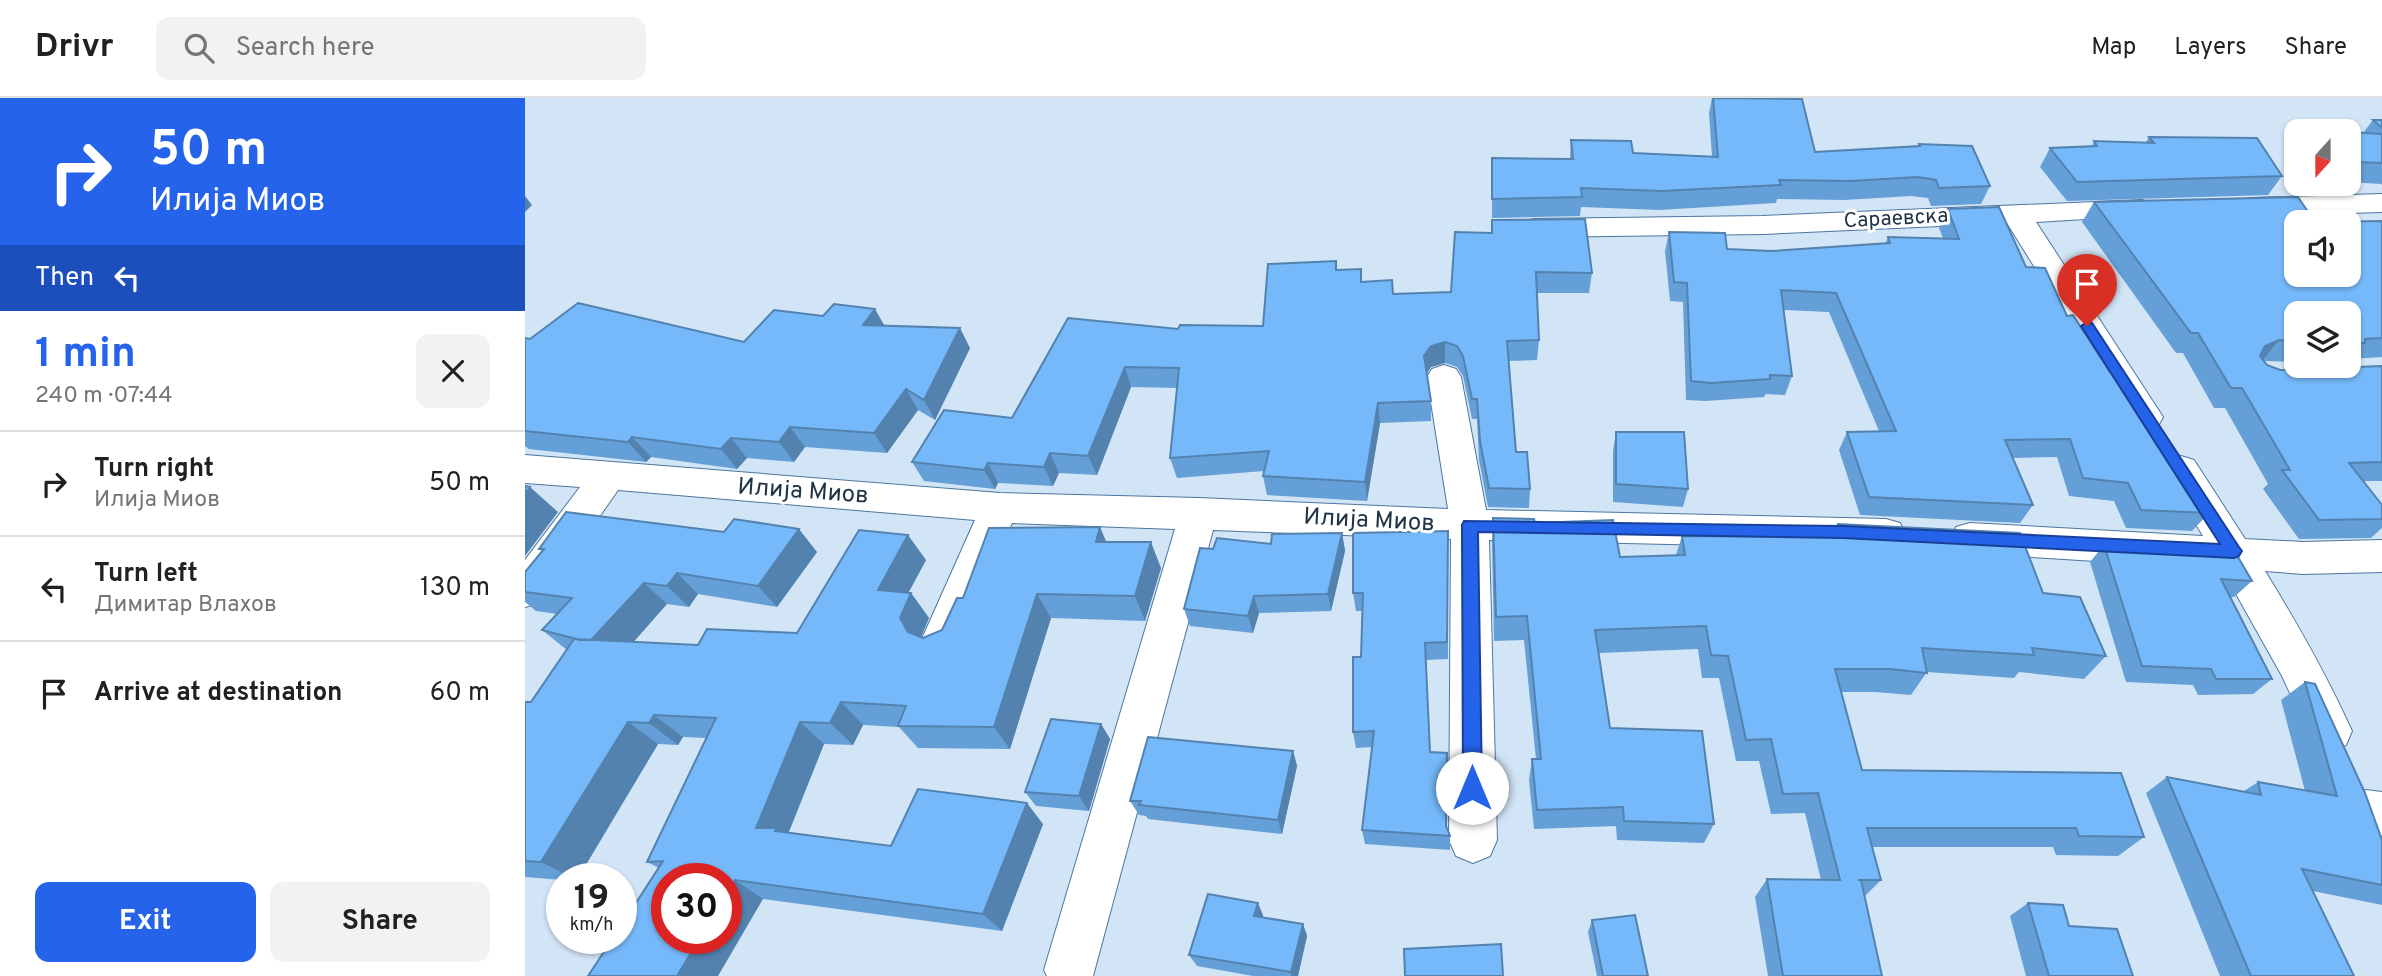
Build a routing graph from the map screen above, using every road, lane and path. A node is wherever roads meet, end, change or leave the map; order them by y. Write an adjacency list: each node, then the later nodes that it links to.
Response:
1 (2382, 203): 2 (street)
2 (2227, 207)
3 (2174, 209): 4 (street, Сараевска)
4 (2015, 213): 5 (street, Сараевска); 12 (street)
5 (1506, 229)
6 (1444, 377): 11 (street)
7 (525, 469): 8 (street, Илија Миов)
8 (608, 477): 9 (street, Илија Миов); 14 (street)
9 (1000, 508): 10 (street, Илија Миов); 15 (street)
10 (1199, 513): 11 (street, Илија Миов); 18 (street)
11 (1470, 525): 12 (street, Илија Миов); 17 (street)
12 (2234, 551): 13 (street, Илија Миов); 16 (street)
13 (2382, 556)
14 (525, 591)
15 (942, 641)
16 (2364, 803)
17 (1473, 840)
18 (1070, 970)

